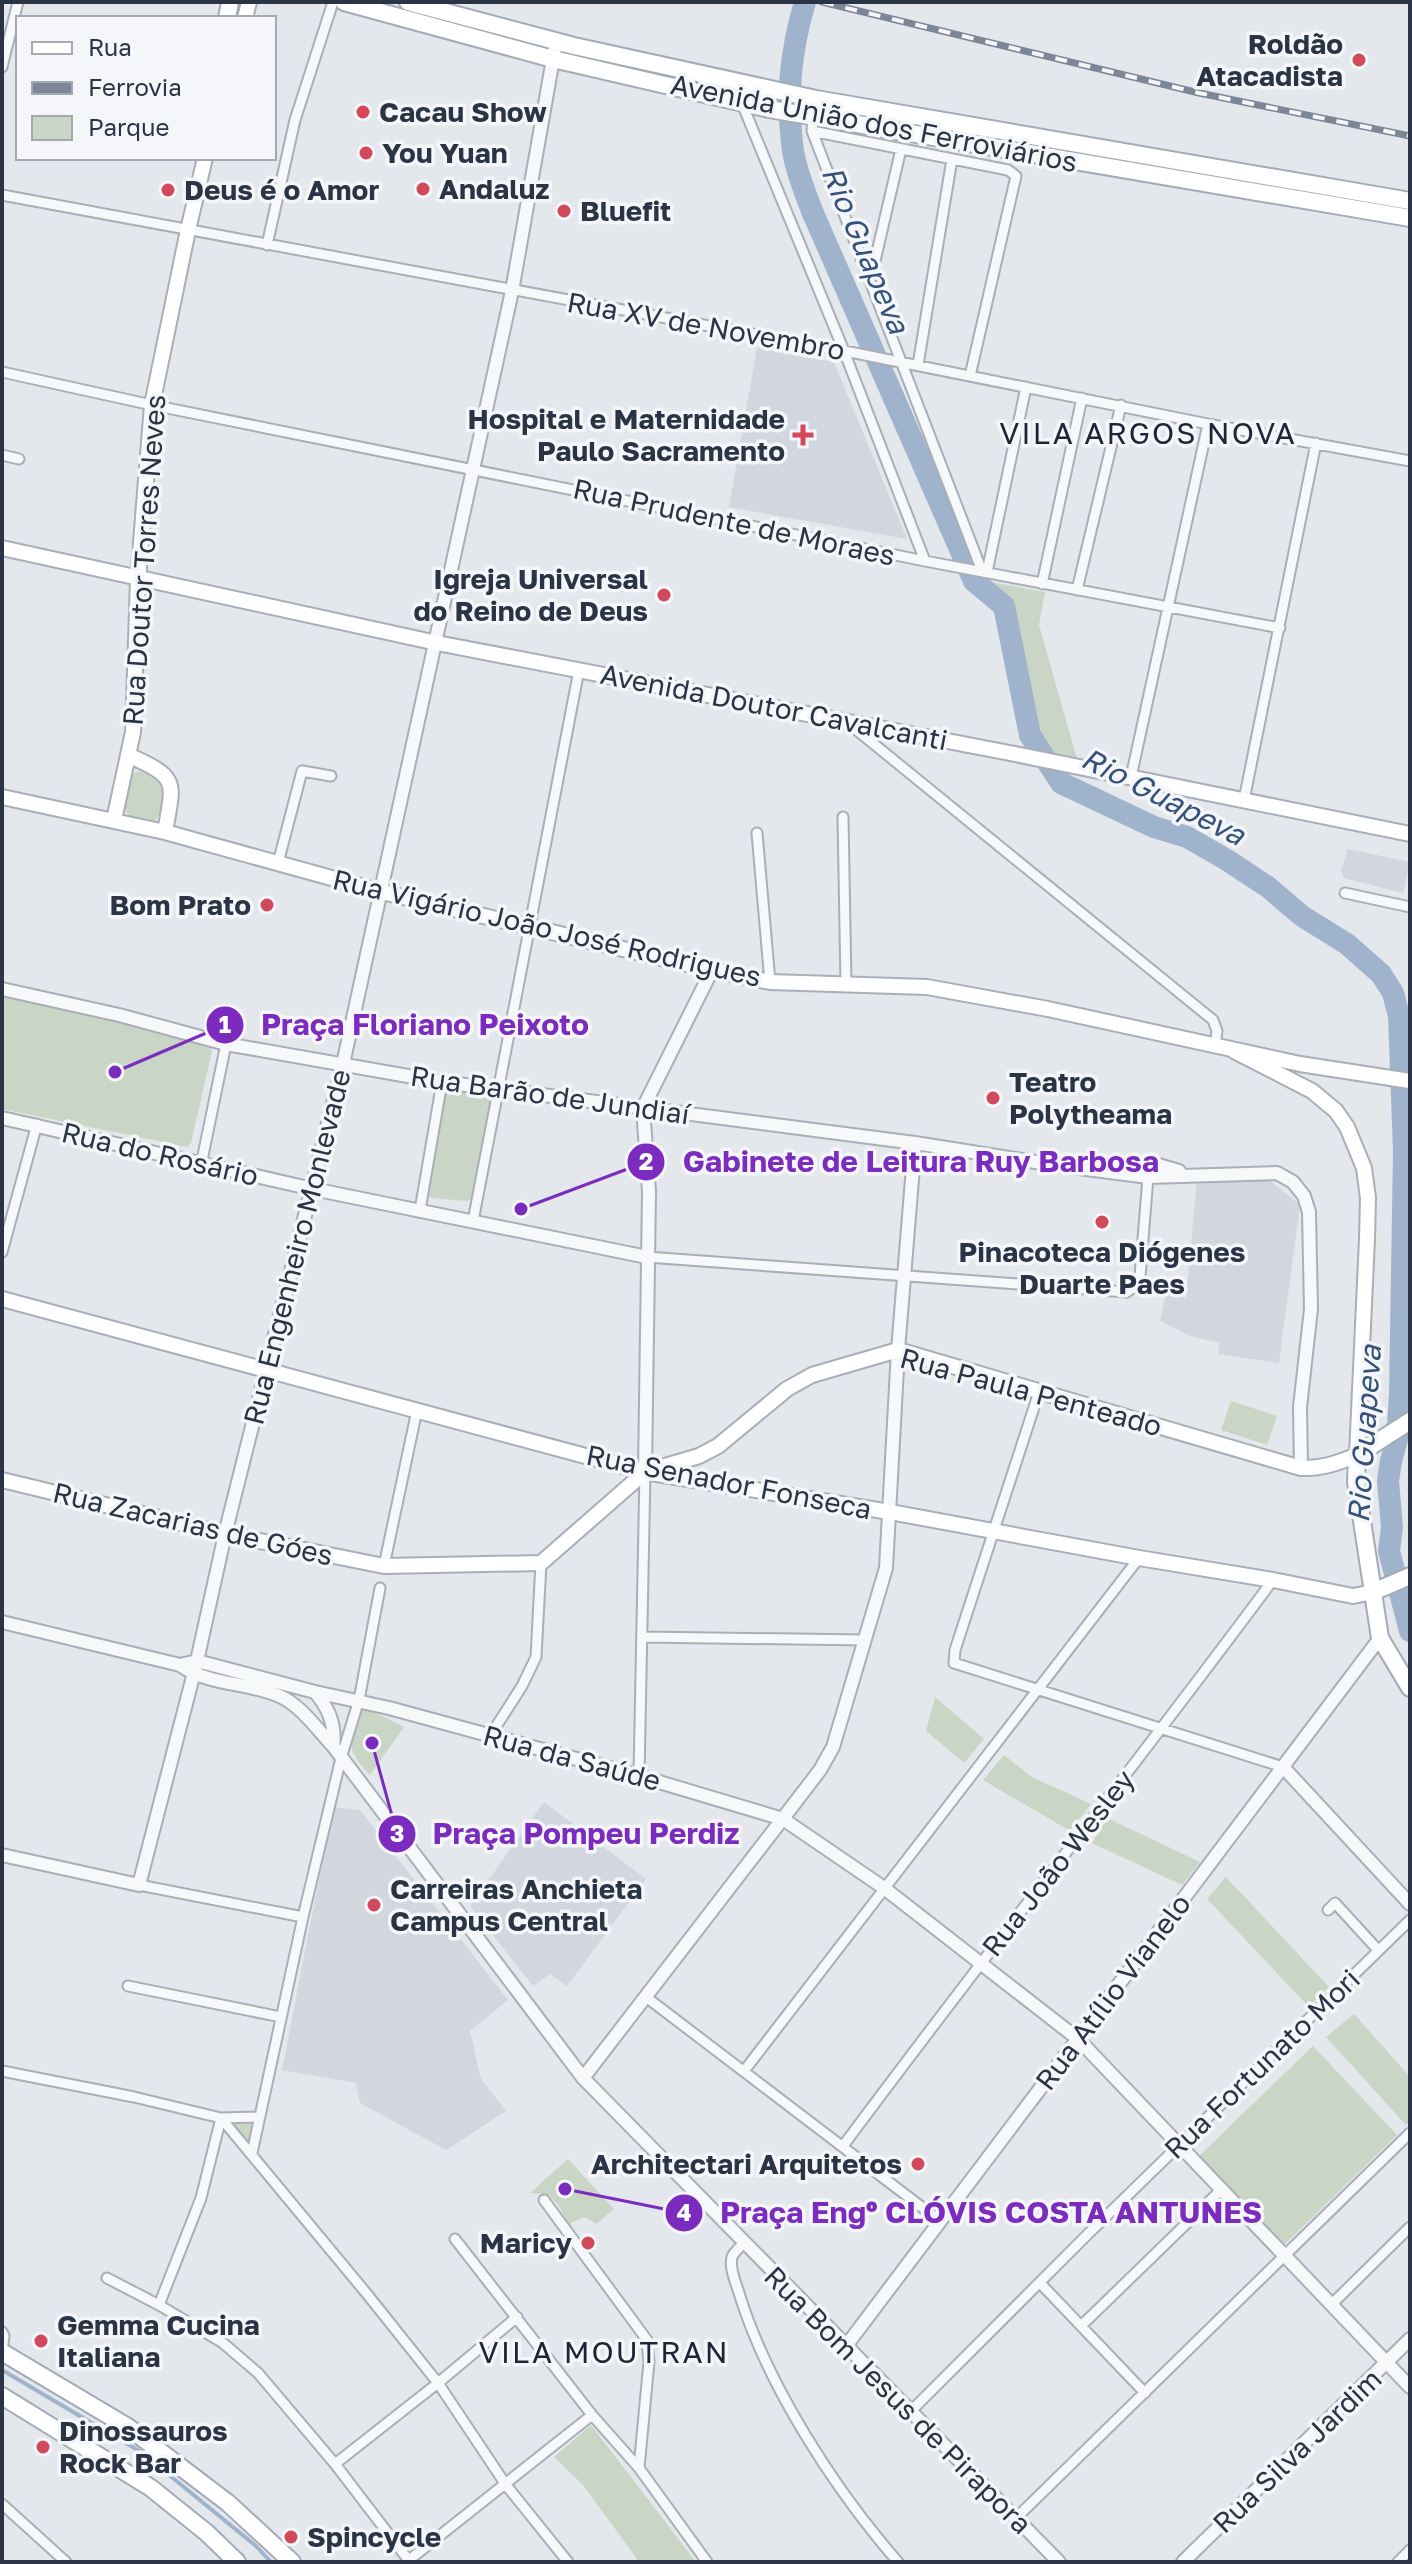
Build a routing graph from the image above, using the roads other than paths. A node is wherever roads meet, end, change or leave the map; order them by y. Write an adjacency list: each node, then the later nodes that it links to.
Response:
1 (18, 2): 8 (street)
2 (333, 2): 19 (street)
3 (344, 2): 7 (main road, Avenida União dos Ferroviários)
4 (408, 2): 6 (main road, Avenida União dos Ferroviários)
5 (422, 2): 6 (main road)
6 (457, 15): 7 (main road, Avenida União dos Ferroviários)
7 (554, 50): 9 (main road, Avenida União dos Ferroviários); 10 (main road, Avenida União dos Ferroviários); 21 (street, Rua Engenheiro Monlevade)
8 (2, 67)
9 (808, 96): 11 (street); 16 (main road, Avenida União dos Ferroviários)
10 (741, 101): 11 (main road, Avenida União dos Ferroviários); 22 (street)
11 (812, 121): 12 (street); 17 (main road, Avenida União dos Ferroviários); 20 (street)
12 (901, 149): 13 (street); 20 (street)
13 (952, 159): 24 (street); 26 (street)
14 (205, 160): 18 (main road, Rua Doutor Torres Neves)
15 (2, 195): 18 (street, Rua XV de Novembro)
16 (1410, 201)
17 (1410, 218)
18 (188, 230): 19 (street, Rua XV de Novembro); 29 (main road, Rua Doutor Torres Neves)
19 (267, 245): 21 (street, Rua XV de Novembro)
20 (871, 279): 23 (street)
21 (512, 291): 22 (street, Rua XV de Novembro); 36 (street, Rua Engenheiro Monlevade)
22 (844, 351): 23 (street, Rua XV de Novembro); 38 (street)
23 (902, 362): 24 (street, Rua XV de Novembro); 39 (street)
24 (918, 365): 26 (street, Rua XV de Novembro)
25 (2, 372): 29 (street, Rua Prudente de Moraes)
26 (970, 376): 27 (street, Rua XV de Novembro)
27 (1026, 387): 28 (street, Rua XV de Novembro); 39 (street)
28 (1082, 398): 30 (street, Rua XV de Novembro); 41 (street)
29 (152, 405): 36 (street, Rua Prudente de Moraes); 40 (main road, Rua Doutor Torres Neves)
30 (1121, 405): 31 (street, Rua XV de Novembro); 42 (street)
31 (1208, 424): 32 (street, Rua XV de Novembro); 43 (street)
32 (1316, 443): 35 (street, Rua XV de Novembro); 44 (street)
33 (2, 456): 34 (street)
34 (19, 459)
35 (1410, 461)
36 (475, 469): 38 (street, Rua Prudente de Moraes); 45 (street, Rua Engenheiro Monlevade)
37 (2, 548): 40 (main road, Avenida Doutor Cavalcanti)
38 (925, 561): 39 (street, Rua Prudente de Moraes)
39 (980, 570): 41 (street, Rua Prudente de Moraes)
40 (138, 580): 45 (main road, Avenida Doutor Cavalcanti); 48 (main road, Rua Doutor Torres Neves)
41 (1042, 584): 42 (street, Rua Prudente de Moraes)
42 (1077, 590): 43 (street, Rua Prudente de Moraes)
43 (1169, 607): 44 (street, Rua Prudente de Moraes); 50 (street)
44 (1280, 628): 52 (street)
45 (437, 643): 46 (main road, Avenida Doutor Cavalcanti); 59 (street, Rua Engenheiro Monlevade)
46 (579, 670): 47 (main road, Avenida Doutor Cavalcanti); 62 (street)
47 (845, 721): 50 (main road, Avenida Doutor Cavalcanti); 68 (street)
48 (128, 755): 54 (main road, Rua Doutor Torres Neves); 55 (main road)
49 (331, 776): 58 (street)
50 (1131, 777): 52 (main road, Avenida Doutor Cavalcanti)
51 (2, 797): 54 (main road, Rua Vigário João José Rodrigues)
52 (1244, 800): 57 (main road, Avenida Doutor Cavalcanti)
53 (843, 817): 65 (street)
54 (114, 820): 55 (main road, Rua Vigário João José Rodrigues)
55 (165, 832): 58 (main road, Rua Vigário João José Rodrigues)
56 (757, 833): 64 (street)
57 (1410, 834)
58 (278, 863): 59 (main road, Rua Vigário João José Rodrigues)
59 (382, 892): 62 (main road, Rua Vigário João José Rodrigues); 70 (street, Rua Engenheiro Monlevade)
60 (1345, 893): 61 (street)
61 (1410, 907)
62 (529, 927): 63 (main road, Rua Vigário João José Rodrigues); 73 (street)
63 (712, 970): 64 (main road, Rua Vigário João José Rodrigues); 74 (street)
64 (770, 982): 65 (main road, Rua Vigário João José Rodrigues)
65 (846, 985): 68 (main road, Rua Vigário João José Rodrigues)
66 (2, 989): 67 (street, Rua Barão de Jundiaí)
67 (226, 1044): 70 (street, Rua Barão de Jundiaí); 79 (street)
68 (1215, 1046): 69 (main road, Rua Vigário João José Rodrigues)
69 (1234, 1051): 71 (main road, Rua Vigário João José Rodrigues); 94 (main road)
70 (343, 1064): 72 (street, Rua Barão de Jundiaí); 82 (street, Rua Engenheiro Monlevade)
71 (1410, 1081)
72 (442, 1082): 73 (street, Rua Barão de Jundiaí); 83 (street)
73 (498, 1089): 74 (street, Rua Barão de Jundiaí); 84 (street)
74 (643, 1108): 77 (street, Rua Barão de Jundiaí); 86 (street)
75 (2, 1118): 76 (street, Rua do Rosário)
76 (37, 1124): 79 (street, Rua do Rosário); 85 (street)
77 (915, 1143): 81 (street, Rua Barão de Jundiaí); 87 (street)
78 (1148, 1162): 80 (street)
79 (201, 1165): 82 (street, Rua do Rosário)
80 (1190, 1174): 81 (street, Rua Barão de Jundiaí); 96 (street, Rua Barão de Jundiaí)
81 (1148, 1177): 87 (street)
82 (313, 1189): 83 (street, Rua do Rosário); 90 (street, Rua Engenheiro Monlevade)
83 (420, 1210): 84 (street, Rua do Rosário)
84 (473, 1221): 86 (street, Rua do Rosário)
85 (2, 1252)
86 (647, 1257): 87 (street); 97 (street)
87 (904, 1277): 89 (street)
88 (2, 1299): 90 (main road, Rua Senador Fonseca)
89 (898, 1350): 91 (main road, Rua Paula Penteado); 95 (main road, Rua Paula Penteado); 100 (street)
90 (266, 1369): 92 (main road, Rua Senador Fonseca); 102 (street, Rua Engenheiro Monlevade)
91 (1039, 1392): 96 (main road, Rua Paula Penteado); 101 (street)
92 (417, 1410): 97 (main road, Rua Senador Fonseca); 105 (street)
93 (1410, 1421): 94 (main road)
94 (1362, 1452): 96 (main road, Rua Paula Penteado); 109 (main road)
95 (699, 1456): 97 (main road, Rua Paula Penteado); 99 (main road)
96 (1301, 1468)
97 (645, 1472): 99 (main road, Rua Senador Fonseca); 104 (main road); 111 (street)
98 (2, 1480): 102 (main road, Rua Zacarias de Góes)
99 (711, 1483): 100 (main road, Rua Senador Fonseca)
100 (890, 1512): 101 (main road, Rua Senador Fonseca); 113 (street)
101 (994, 1530): 103 (main road, Rua Senador Fonseca); 118 (street)
102 (225, 1534): 105 (main road, Rua Zacarias de Góes); 114 (street, Rua Engenheiro Monlevade)
103 (1139, 1558): 107 (main road, Rua Senador Fonseca); 118 (street)
104 (541, 1563): 105 (main road, Rua Zacarias de Góes); 122 (street)
105 (384, 1566)
106 (1410, 1576): 109 (main road)
107 (1273, 1580): 109 (main road, Rua Senador Fonseca); 121 (street, Rua João Wesley)
108 (380, 1588): 120 (street)
109 (1378, 1590): 112 (main road)
110 (2, 1622): 115 (street)
111 (643, 1637): 113 (street); 126 (street)
112 (1380, 1638): 117 (main road); 125 (street, Rua Atílio Vianelo)
113 (865, 1640): 127 (street)
114 (197, 1661): 115 (street); 116 (street, Rua Engenheiro Monlevade); 119 (street, Rua da Saúde)
115 (180, 1665): 116 (street)
116 (194, 1675): 123 (street); 129 (street, Rua Engenheiro Monlevade)
117 (1410, 1688)
118 (1035, 1690): 121 (street); 130 (street)
119 (315, 1692): 120 (street, Rua da Saúde); 123 (street)
120 (359, 1700): 122 (street, Rua da Saúde); 124 (street)
121 (1161, 1730): 125 (street); 136 (street, Rua João Wesley)
122 (490, 1736): 126 (street, Rua da Saúde)
123 (333, 1746): 124 (street, Rua Bom Jesus de Pirapora)
124 (341, 1758): 133 (street); 143 (street, Rua Bom Jesus de Pirapora)
125 (1283, 1767): 131 (street); 140 (street, Rua Atílio Vianelo)
126 (639, 1776): 127 (street, Rua da Saúde)
127 (783, 1819): 130 (street, Rua da Saúde); 138 (street)
128 (2, 1855): 129 (street)
129 (139, 1885): 133 (street)
130 (884, 1888): 136 (street, Rua da Saúde); 142 (street)
131 (1410, 1904)
132 (1328, 1910): 135 (street)
133 (303, 1917): 139 (street)
134 (1410, 1920): 135 (street, Rua Fortunato Mori)
135 (1378, 1950): 147 (street, Rua Fortunato Mori)
136 (979, 1963): 140 (street, Rua da Saúde); 148 (street, Rua João Wesley)
137 (128, 1986): 139 (street)
138 (646, 1997): 142 (street); 143 (street)
139 (281, 2017): 144 (street)
140 (1078, 2039): 147 (street, Rua da Saúde); 152 (street, Rua Atílio Vianelo)
141 (2, 2071): 145 (street)
142 (744, 2071): 148 (street)
143 (583, 2078): 155 (street, Rua Bom Jesus de Pirapora)
144 (260, 2117): 145 (street); 149 (street)
145 (221, 2118): 149 (street); 159 (street)
146 (1409, 2135): 156 (street)
147 (1178, 2145): 150 (street, Rua da Saúde); 158 (street, Rua Fortunato Mori)
148 (843, 2146): 152 (street)
149 (252, 2153): 168 (street)
150 (1221, 2190): 156 (street, Rua da Saúde); 162 (street)
151 (544, 2200): 175 (street)
152 (940, 2221): 165 (street, Rua Atílio Vianelo)
153 (1410, 2227): 160 (street)
154 (455, 2239): 161 (street)
155 (744, 2243): 165 (street, Rua Bom Jesus de Pirapora); 186 (street)
156 (1283, 2255): 160 (street, Rua da Saúde); 170 (street)
157 (107, 2278): 159 (street)
158 (1040, 2283): 162 (street); 172 (street, Rua Fortunato Mori)
159 (159, 2305): 174 (street)
160 (1331, 2305): 167 (street, Rua da Saúde)
161 (517, 2317): 168 (street); 173 (street)
162 (1081, 2326): 170 (street)
163 (2, 2332): 166 (street)
164 (1410, 2339): 167 (street, Rua Silva Jardim)
165 (846, 2346): 172 (street, Rua Bom Jesus de Pirapora)
166 (2, 2352): 183 (main road)
167 (1386, 2363): 169 (street, Rua da Saúde); 188 (street, Rua Silva Jardim)
168 (438, 2383): 174 (street); 176 (street)
169 (1410, 2387)
170 (1145, 2393): 178 (street)
171 (2, 2396): 182 (main road)
172 (910, 2412): 178 (street, Rua Bom Jesus de Pirapora)
173 (592, 2415): 175 (street); 176 (street)
174 (335, 2464): 181 (street)
175 (639, 2468): 185 (street)
176 (506, 2485): 181 (street); 184 (street)
177 (2, 2504): 180 (street)
178 (1015, 2519): 187 (street, Rua Bom Jesus de Pirapora)
179 (1410, 2550): 189 (street)
180 (63, 2561)
181 (410, 2561)
182 (237, 2562)
183 (292, 2562)
184 (568, 2562)
185 (707, 2562)
186 (898, 2562)
187 (1059, 2562)
188 (1183, 2562)
189 (1398, 2562)

